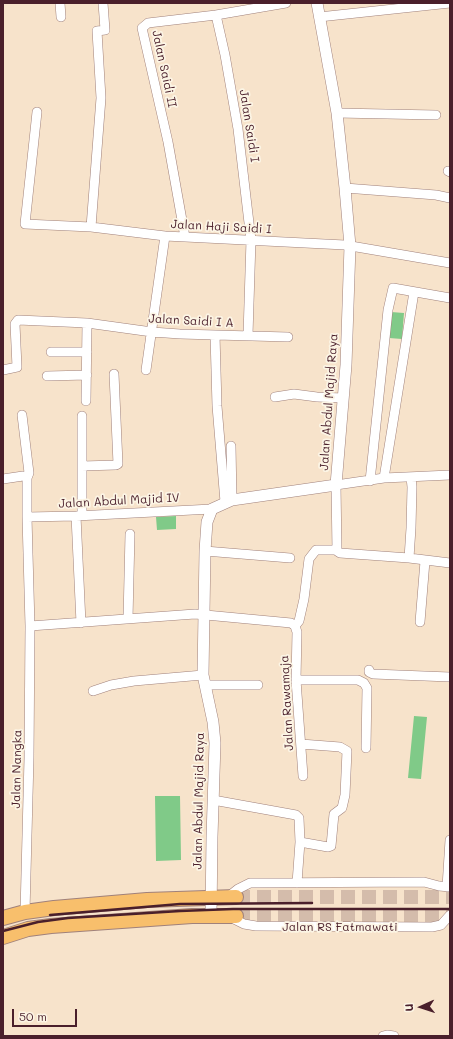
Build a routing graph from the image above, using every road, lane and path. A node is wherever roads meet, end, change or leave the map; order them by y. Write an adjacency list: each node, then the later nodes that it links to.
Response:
1 (60, 3): 7 (street)
2 (103, 3): 14 (street)
3 (286, 3): 6 (street, Jalan Saidi II)
4 (316, 3): 8 (street, Jalan Abdul Majid Raya)
5 (450, 3): 8 (street)
6 (216, 16): 16 (street, Jalan Saidi II); 17 (street, Jalan Saidi I)
7 (61, 17)
8 (319, 17): 10 (street, Jalan Abdul Majid Raya)
9 (37, 112): 14 (street, Jalan Haji Saidi I)
10 (337, 113): 11 (street); 12 (street, Jalan Abdul Majid Raya)
11 (436, 115)
12 (346, 188): 13 (street); 18 (street, Jalan Abdul Majid Raya)
13 (450, 198)
14 (91, 227): 15 (street, Jalan Haji Saidi I)
15 (166, 236): 16 (street, Jalan Haji Saidi I); 23 (street)
16 (185, 237): 17 (street, Jalan Haji Saidi I)
17 (251, 240): 18 (street, Jalan Haji Saidi I); 25 (street, Jalan Saidi I A)
18 (350, 246): 19 (street, Jalan Haji Saidi I); 35 (street, Jalan Abdul Majid Raya)
19 (450, 263)
20 (414, 292): 21 (street); 44 (street); 46 (street)
21 (450, 298)
22 (87, 323): 23 (street, Jalan Saidi I A); 28 (street); 29 (street, Jalan Saidi I A)
23 (152, 332): 24 (street, Jalan Saidi I A); 30 (street)
24 (215, 335): 25 (street, Jalan Saidi I A); 48 (street)
25 (248, 335): 26 (street)
26 (288, 336)
27 (51, 352): 28 (street)
28 (87, 352): 31 (street)
29 (3, 370)
30 (146, 370)
31 (87, 374): 33 (street); 36 (street)
32 (114, 374): 40 (street)
33 (47, 376)
34 (275, 397): 35 (street)
35 (343, 398): 47 (street, Jalan Abdul Majid Raya)
36 (86, 401)
37 (22, 415): 43 (street, Jalan Nangka)
38 (82, 416): 40 (street)
39 (232, 446): 48 (street)
40 (82, 466): 50 (street)
41 (450, 475): 42 (street)
42 (411, 477): 44 (street); 56 (street)
43 (27, 478): 45 (street); 51 (street, Jalan Nangka)
44 (384, 478): 46 (street)
45 (3, 479)
46 (370, 480): 47 (street)
47 (336, 485): 48 (street, Jalan Abdul Majid Raya); 53 (street)
48 (229, 501): 49 (street, Jalan Abdul Majid Raya)
49 (212, 509): 50 (street, Jalan Abdul Majid IV); 54 (street, Jalan Abdul Majid Raya)
50 (79, 516): 51 (street, Jalan Abdul Majid IV); 62 (street)
51 (27, 517): 63 (street, Jalan Nangka)
52 (130, 534): 60 (street)
53 (336, 549): 56 (street); 64 (street)
54 (205, 551): 55 (street); 59 (street, Jalan Abdul Majid Raya)
55 (290, 558)
56 (409, 558): 57 (street)
57 (425, 561): 58 (street); 61 (street)
58 (450, 563)
59 (204, 614): 60 (street); 64 (street); 67 (street, Jalan Abdul Majid Raya)
60 (128, 619): 62 (street)
61 (420, 622)
62 (81, 623): 63 (street)
63 (30, 626): 81 (street, Jalan Nangka)
64 (295, 626): 68 (street, Jalan Rawamaja)
65 (369, 670): 66 (street)
66 (450, 677)
67 (204, 680): 69 (street); 70 (street); 74 (street, Jalan Abdul Majid Raya)
68 (296, 680): 71 (street, Jalan Rawamaja); 72 (street)
69 (258, 685)
70 (93, 691)
71 (301, 744): 73 (street, Jalan Rawamaja); 76 (street)
72 (366, 748)
73 (303, 776)
74 (213, 800): 76 (street); 79 (street, Jalan Abdul Majid Raya)
75 (450, 840): 78 (street)
76 (300, 842): 77 (street)
77 (297, 883): 78 (street); 80 (street)
78 (448, 887)
79 (210, 897): 80 (main road); 81 (main road); 83 (street, Jalan Abdul Majid Raya)
80 (232, 897)
81 (25, 912): 85 (main road)
82 (450, 915): 84 (street, Jalan RS Fatmawati)
83 (211, 916): 84 (main road, Jalan RS Fatmawati); 86 (main road, Jalan RS Fatmawati)
84 (232, 916)
85 (3, 918)
86 (3, 936)
87 (383, 1036): 88 (street)
88 (394, 1036)

